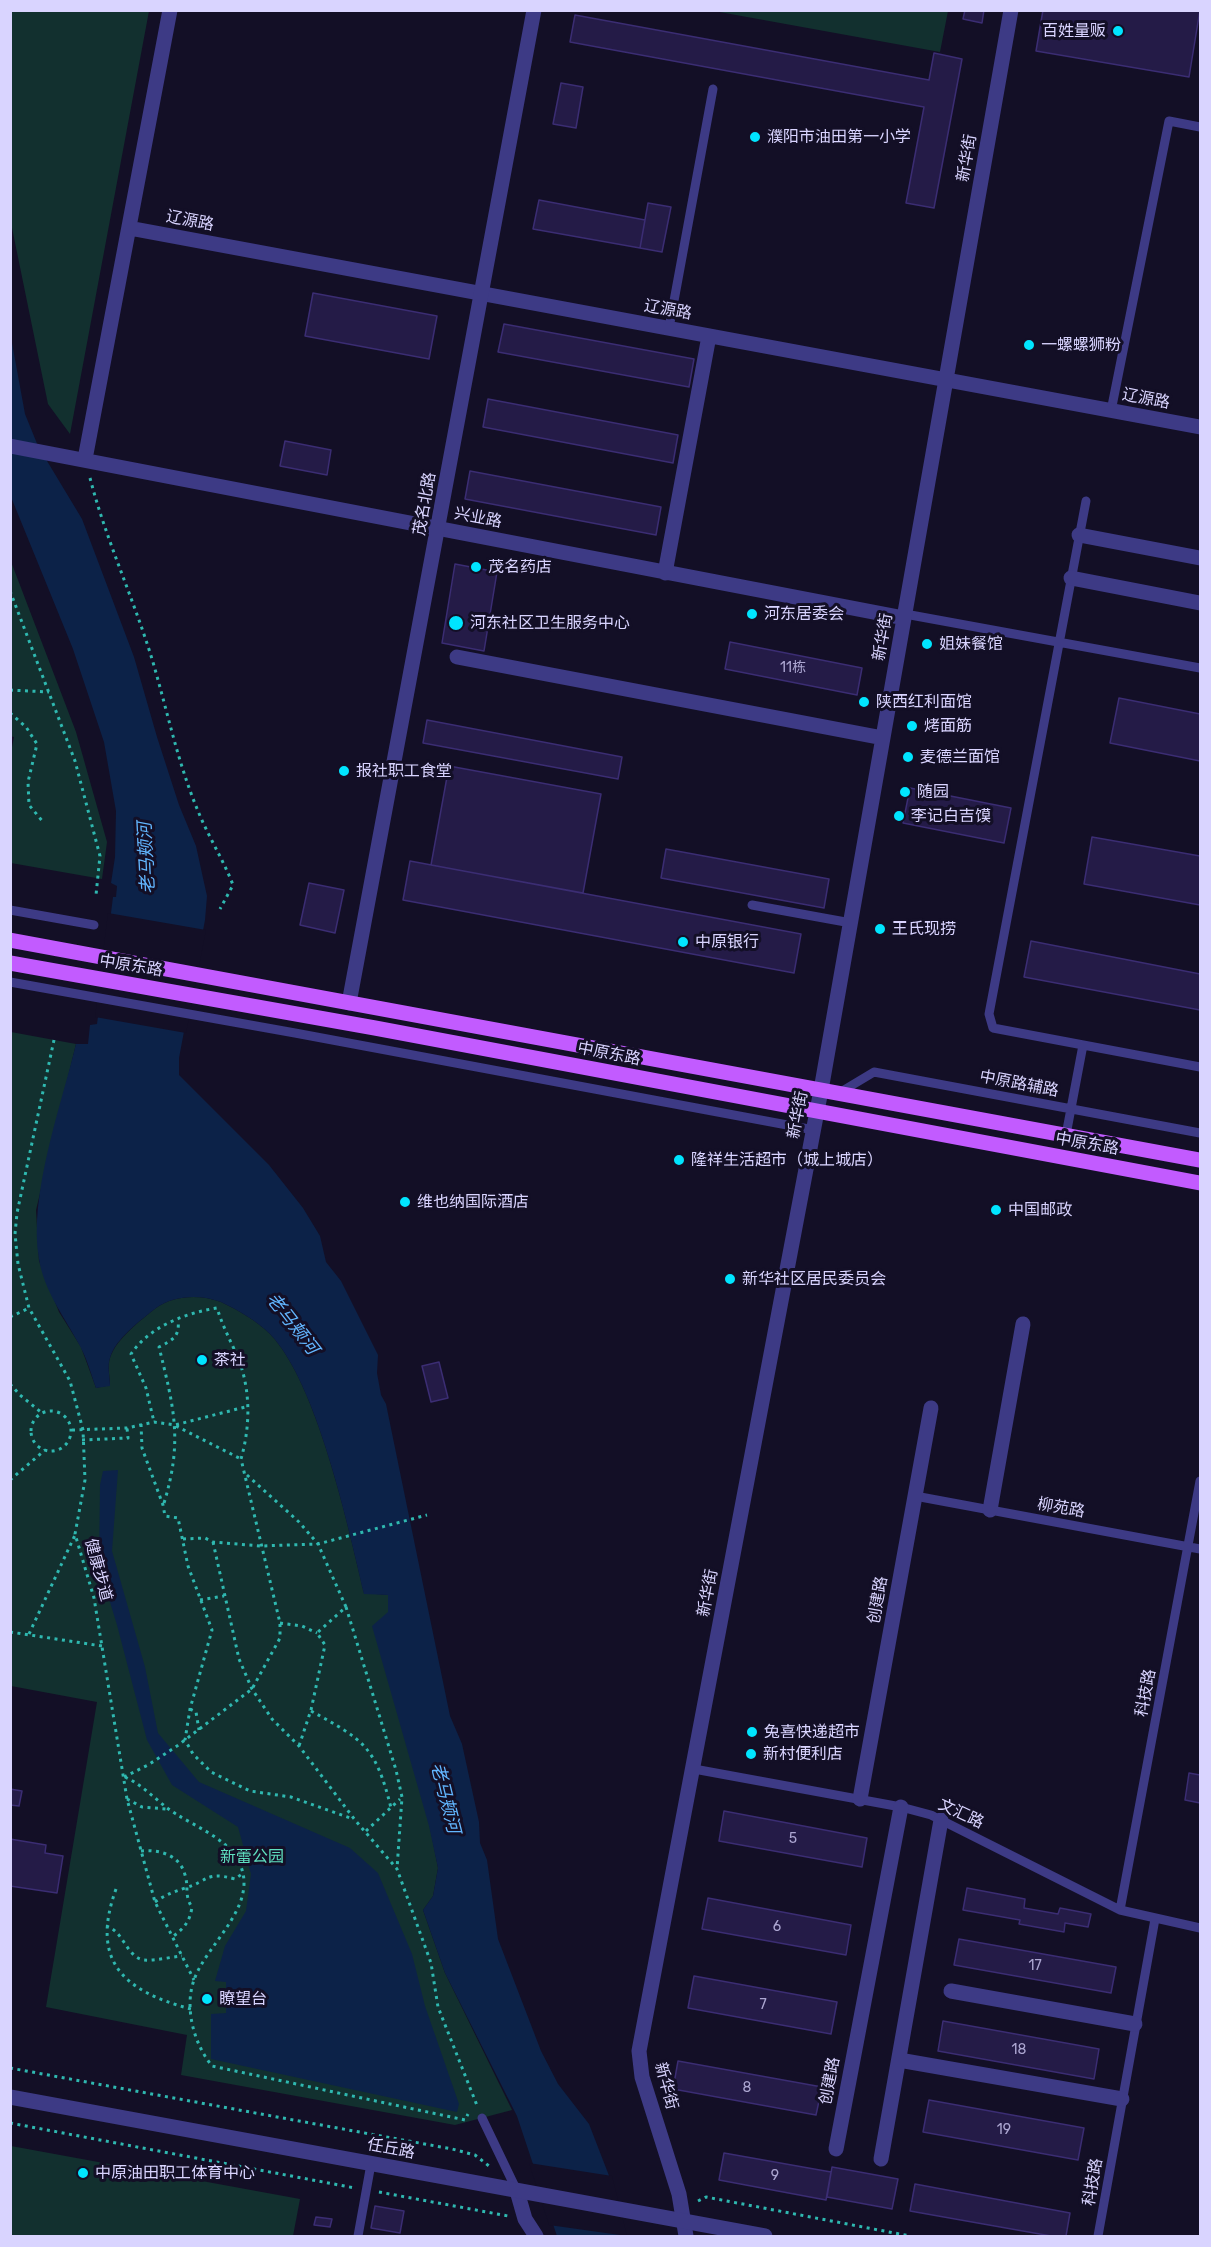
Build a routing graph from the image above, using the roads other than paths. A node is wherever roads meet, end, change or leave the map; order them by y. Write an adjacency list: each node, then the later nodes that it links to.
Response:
1 (170, 10): 6 (street)
2 (534, 10): 7 (street, 茂名北路)
3 (1011, 10): 10 (street, 新华街)
4 (713, 89): 8 (lane)
5 (1200, 127): 11 (lane)
6 (129, 228): 7 (street, 辽源路); 14 (street)
7 (481, 293): 8 (street, 辽源路); 16 (street, 茂名北路)
8 (669, 328): 9 (street, 辽源路)
9 (710, 336): 10 (street, 辽源路); 19 (street)
10 (946, 380): 11 (street, 辽源路); 22 (street, 新华街)
11 (1112, 411): 12 (street, 辽源路)
12 (1200, 428)
13 (10, 446): 14 (street, 兴业路)
14 (85, 459): 16 (street, 兴业路)
15 (1086, 501): 17 (lane)
16 (438, 529): 19 (street, 兴业路); 34 (street, 茂名北路)
17 (1079, 535): 18 (street); 20 (lane)
18 (1200, 558)
19 (665, 573): 22 (street, 兴业路)
20 (1071, 578): 21 (street); 23 (lane)
21 (1200, 603)
22 (905, 616): 23 (lane); 26 (street, 新华街)
23 (1059, 643): 25 (lane); 35 (lane)
24 (457, 657): 26 (street)
25 (1200, 668)
26 (883, 738): 29 (street, 新华街)
27 (752, 905): 29 (lane)
28 (10, 910): 30 (lane)
29 (851, 923): 37 (street, 新华街)
30 (94, 924)
31 (10, 940): 34 (main road, 中原东路)
32 (10, 963): 40 (main road, 中原东路)
33 (10, 982): 41 (lane)
34 (349, 1003): 37 (main road, 中原东路)
35 (1083, 1045): 36 (lane); 39 (lane)
36 (1200, 1067)
37 (821, 1090): 38 (main road, 中原东路); 40 (street, 新华街)
38 (838, 1093): 39 (lane, 中原路辅路); 43 (main road, 中原东路)
39 (1071, 1109): 42 (lane, 中原路辅路); 43 (lane)
40 (817, 1112): 41 (street, 新华街); 45 (main road, 中原东路)
41 (814, 1130): 53 (street, 新华街)
42 (1200, 1133)
43 (1066, 1135): 44 (main road, 中原东路)
44 (1200, 1160)
45 (1200, 1183)
46 (1023, 1324): 50 (street)
47 (931, 1408): 49 (street, 创建路)
48 (1200, 1481): 51 (lane, 科技路)
49 (915, 1496): 50 (lane, 柳苑路); 54 (street, 创建路)
50 (990, 1510): 51 (lane, 柳苑路)
51 (1188, 1547): 52 (lane, 柳苑路); 57 (lane, 科技路)
52 (1200, 1549)
53 (694, 1769): 54 (lane, 文汇路); 70 (street, 新华街)
54 (860, 1799): 55 (lane, 文汇路)
55 (901, 1807): 56 (lane, 文汇路); 66 (street, 创建路)
56 (941, 1820): 57 (lane, 文汇路); 62 (street)
57 (1120, 1911): 58 (lane, 文汇路)
58 (1155, 1919): 59 (lane, 文汇路); 61 (lane, 科技路)
59 (1200, 1928)
60 (951, 1991): 61 (street)
61 (1135, 2024): 64 (lane, 科技路)
62 (899, 2060): 64 (street); 67 (street)
63 (10, 2097): 68 (street, 任丘路)
64 (1122, 2099): 74 (lane, 科技路)
65 (482, 2118): 69 (lane)
66 (836, 2149)
67 (881, 2159)
68 (371, 2164): 69 (street, 任丘路); 71 (lane)
69 (523, 2192): 70 (street, 任丘路); 72 (street)
70 (685, 2229): 73 (street, 任丘路)
71 (358, 2236)
72 (536, 2236)
73 (765, 2236)
74 (1098, 2236)

